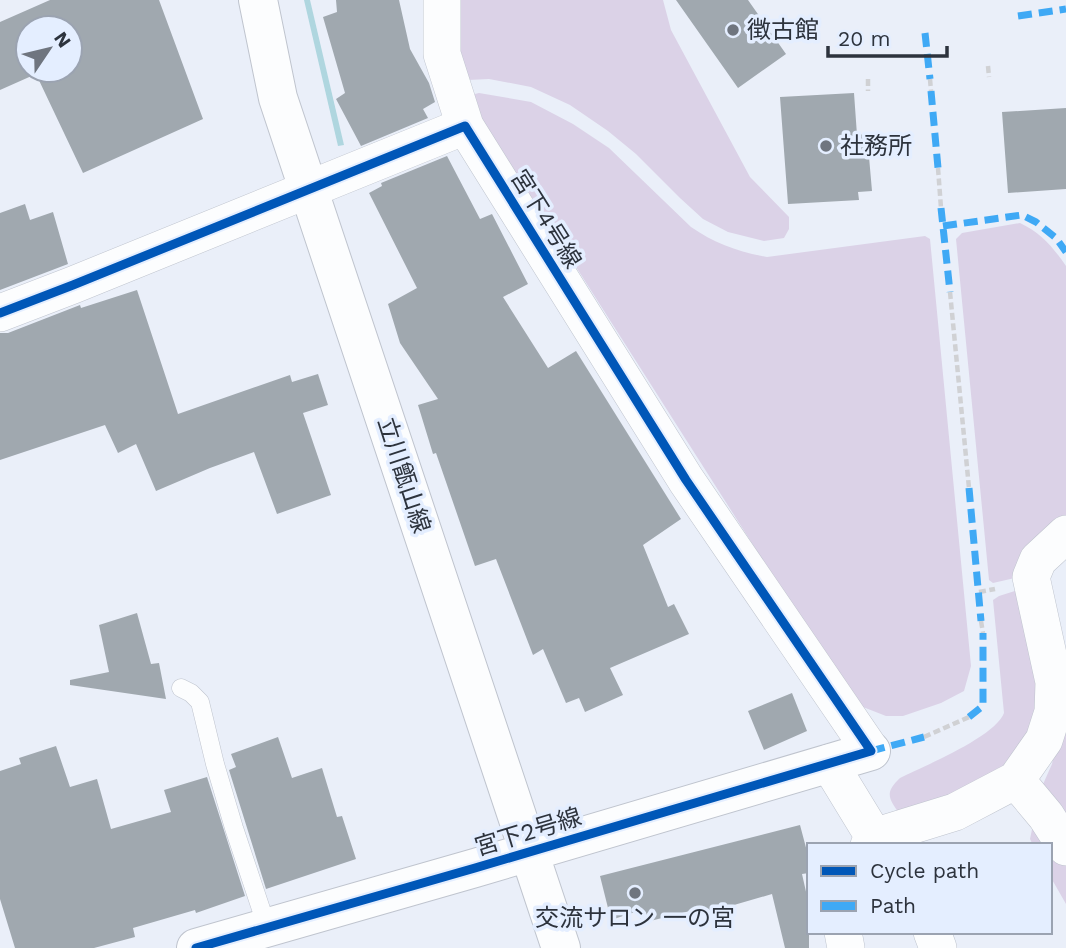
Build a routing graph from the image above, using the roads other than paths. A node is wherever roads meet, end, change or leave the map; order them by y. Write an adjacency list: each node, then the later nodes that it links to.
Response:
1 (258, 0): 4 (street, 立川甑山線)
2 (442, 0): 3 (street, 宮下4号線)
3 (465, 126): 4 (street); 8 (street, 宮下4号線)
4 (310, 190): 5 (street); 13 (street, 立川甑山線)
5 (0, 313)
6 (1066, 534): 10 (street)
7 (181, 688): 14 (lane)
8 (871, 751): 9 (street, 宮下2号線)
9 (829, 763): 11 (street); 13 (street, 宮下2号線)
10 (1016, 779): 11 (street); 12 (street)
11 (874, 842)
12 (1066, 847)
13 (530, 852): 14 (street, 宮下2号線); 16 (street, 立川甑山線)
14 (267, 927): 15 (street, 宮下2号線)
15 (196, 948)
16 (561, 948)

